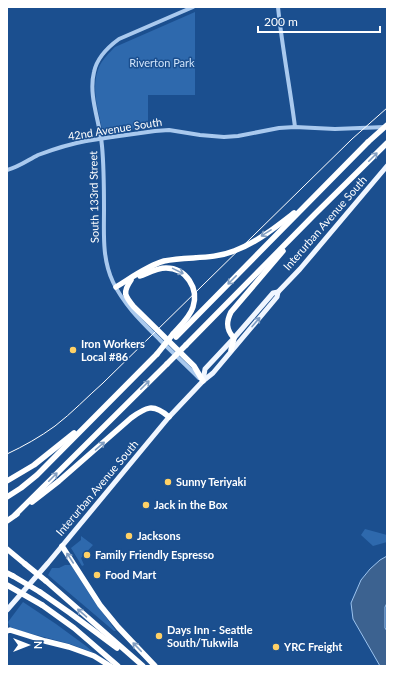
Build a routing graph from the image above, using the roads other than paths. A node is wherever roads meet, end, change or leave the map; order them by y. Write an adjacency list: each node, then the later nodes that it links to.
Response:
1 (193, 7): 11 (street, South 133rd Street)
2 (278, 7): 4 (street)
3 (387, 126): 4 (street, 42nd Avenue South); 8 (highway, bridge)
4 (295, 127): 7 (street, 42nd Avenue South, bridge)
5 (387, 143): 9 (highway, one-way to 5)
6 (387, 166): 12 (main road, Interurban Avenue South)
7 (7, 170)
8 (319, 192): 11 (highway, one-way to 11); 13 (highway, one-way to 13)
9 (315, 214): 14 (highway); 21 (highway, one-way to 9, bridge)
10 (131, 280): 11 (highway); 13 (highway, one-way to 13); 16 (highway)
11 (116, 287): 16 (street, South 133rd Street)
12 (278, 292): 14 (main road, Interurban Avenue South); 15 (main road, Interurban Avenue South, one-way to 12)
13 (174, 336): 18 (highway, bridge)
14 (234, 338): 15 (highway); 16 (main road, Interurban Avenue South)
15 (231, 350): 16 (main road, Interurban Avenue South)
16 (203, 381): 17 (main road, Interurban Avenue South)
17 (169, 417): 21 (highway, one-way to 17); 23 (main road, Interurban Avenue South)
18 (94, 418): 19 (highway); 20 (highway)
19 (7, 481)
20 (7, 497)
21 (15, 515): 22 (highway)
22 (7, 521)
23 (62, 546): 27 (main road, Interurban Avenue South); 32 (highway, one-way to 23)
24 (7, 549): 31 (highway, one-way to 24, bridge)
25 (7, 573): 31 (highway, bridge)
26 (7, 585): 30 (highway, bridge)
27 (7, 610)
28 (8, 629): 29 (highway)
29 (110, 666)
30 (118, 666)
31 (143, 666)
32 (155, 666)

